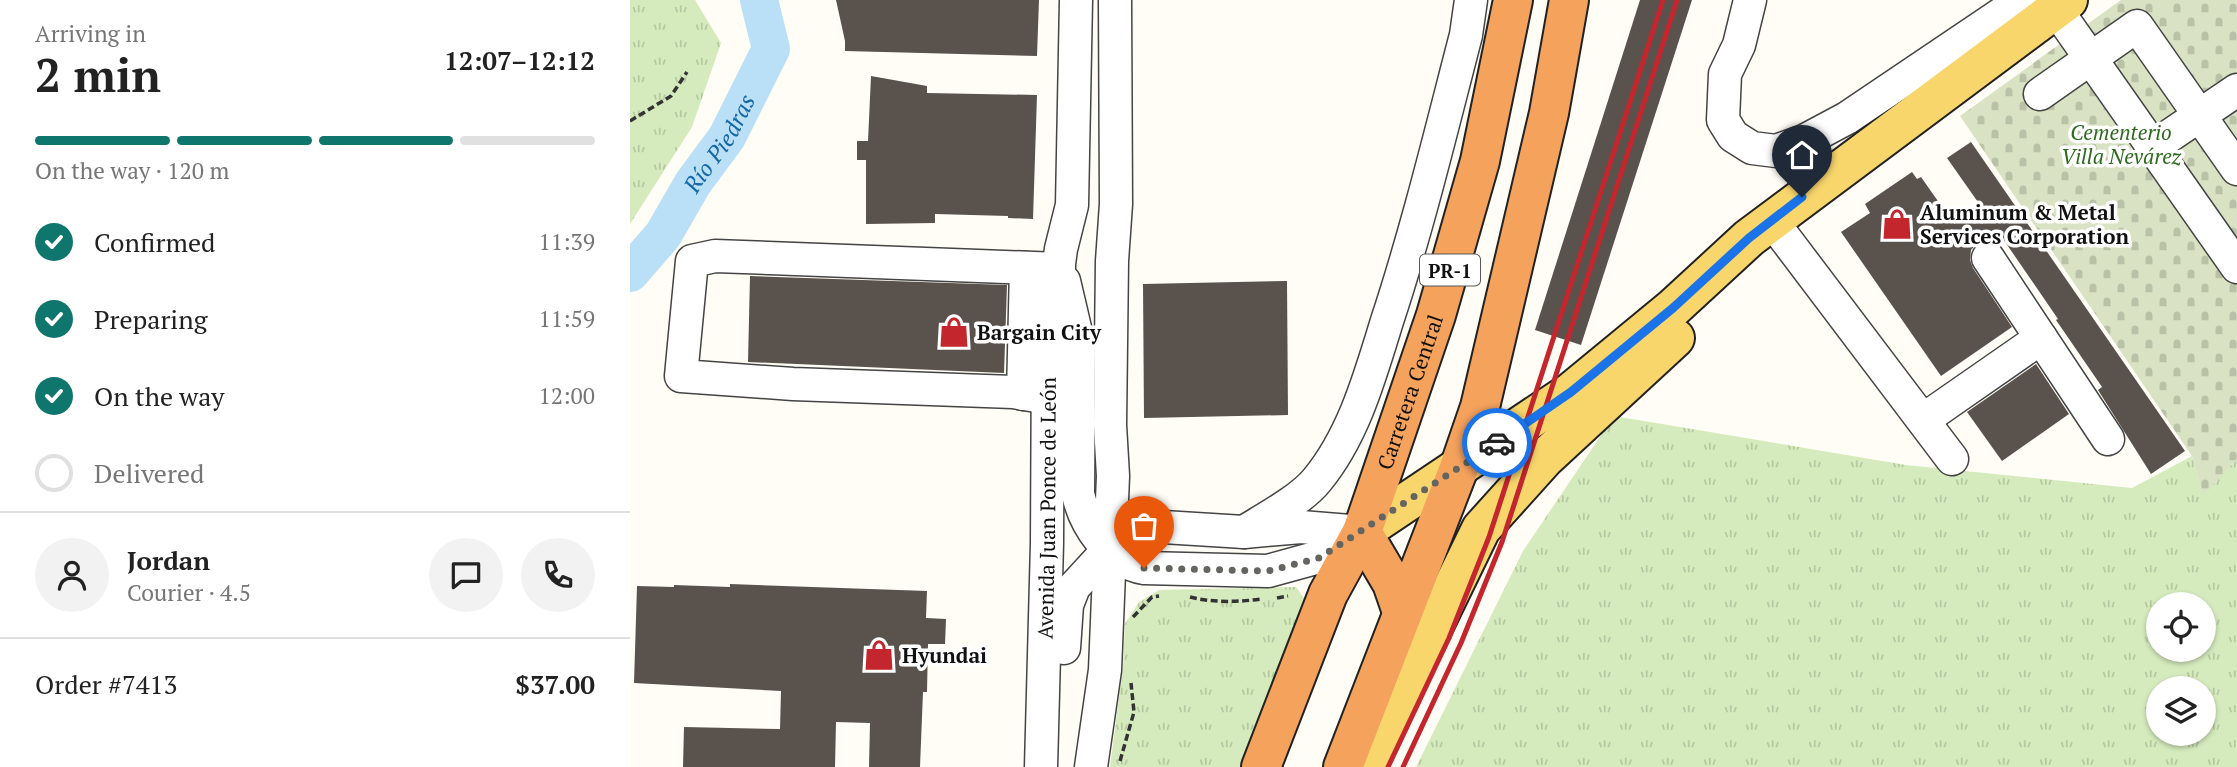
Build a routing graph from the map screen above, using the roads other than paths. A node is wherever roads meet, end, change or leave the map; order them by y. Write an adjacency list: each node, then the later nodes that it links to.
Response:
1 (1076, 0): 17 (street, Avenida Juan Ponce de León)
2 (1115, 0): 18 (street)
3 (1471, 0): 30 (street)
4 (1513, 0): 31 (highway, Carretera Central / PR-1)
5 (1569, 0): 29 (highway, PR-1)
6 (1750, 0): 13 (street)
7 (1988, 0): 13 (street)
8 (2049, 3): 9 (street); 13 (street); 16 (main road)
9 (2091, 58): 11 (street); 12 (street); 14 (street)
10 (2237, 90): 12 (street)
11 (2040, 94)
12 (2200, 116): 14 (street); 15 (street)
13 (1804, 141)
14 (2153, 148): 21 (street)
15 (2237, 169)
16 (1820, 184): 19 (main road); 29 (main road)
17 (1072, 205): 18 (street); 23 (street, Avenida Juan Ponce de León)
18 (1114, 229): 32 (street)
19 (1778, 229): 26 (street); 39 (main road)
20 (1988, 258): 24 (street)
21 (2235, 261)
22 (1026, 268): 23 (street); 25 (street); 25 (street)
23 (1059, 268): 25 (street, Avenida Juan Ponce de León); 32 (street)
24 (2041, 338): 26 (street); 27 (street)
25 (1035, 396): 34 (street, Avenida Juan Ponce de León)
26 (1923, 420): 28 (street)
27 (2108, 439)
28 (1952, 459)
29 (1459, 468): 31 (main road); 33 (highway, PR-1)
30 (1244, 532): 31 (street); 32 (street)
31 (1362, 532): 32 (street); 33 (highway); 37 (highway, Carretera Central / PR-1)
32 (1109, 549): 35 (street); 36 (street)
33 (1402, 612): 38 (highway, PR-1)
34 (1041, 767)
35 (1049, 767)
36 (1091, 767)
37 (1261, 767)
38 (1343, 767)
39 (1365, 767)

